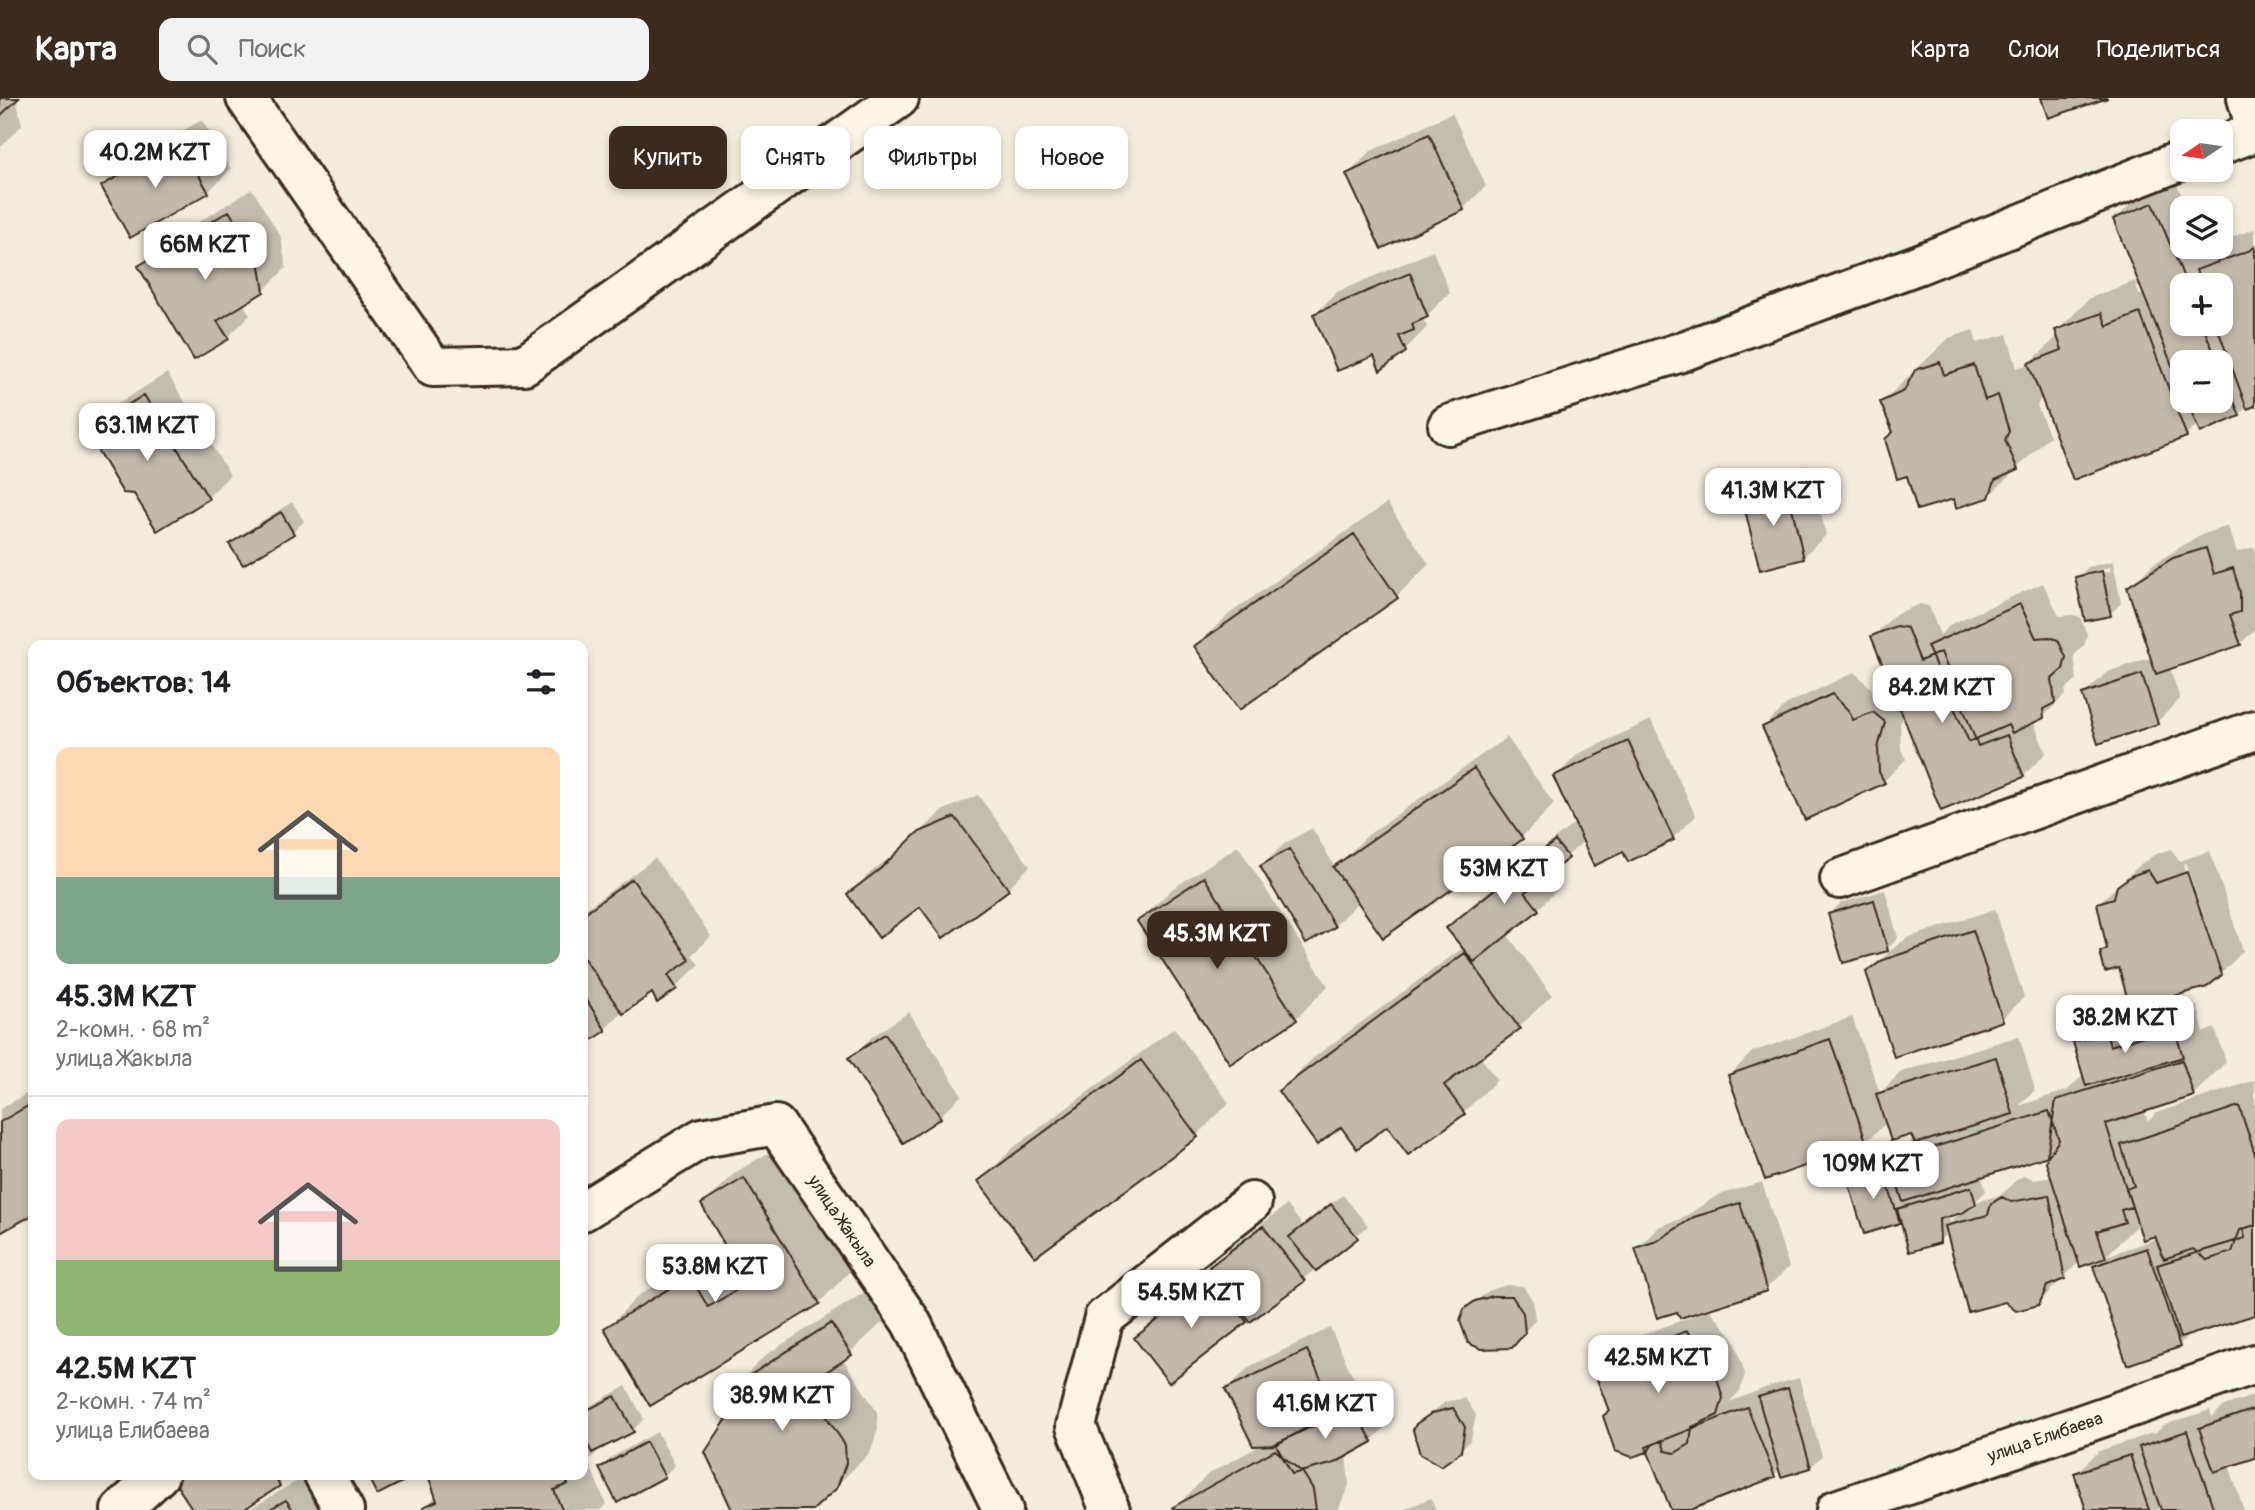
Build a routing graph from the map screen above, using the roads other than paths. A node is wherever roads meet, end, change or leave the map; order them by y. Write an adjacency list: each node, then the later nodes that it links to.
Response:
1 (246, 98): 2 (street)
2 (900, 98)
3 (2247, 98): 4 (street)
4 (2255, 126)
5 (2255, 132): 6 (street)
6 (2233, 140)
7 (2170, 165): 8 (street)
8 (1448, 425)
9 (2255, 730): 10 (street)
10 (1840, 879)
11 (1252, 1202): 19 (street)
12 (588, 1208): 18 (street, улица Жакыла)
13 (2255, 1364): 20 (street, улица Елибаева)
14 (154, 1480): 16 (street)
15 (327, 1480): 17 (street)
16 (121, 1510)
17 (344, 1510)
18 (1003, 1510)
19 (1110, 1510)
20 (1836, 1510)

